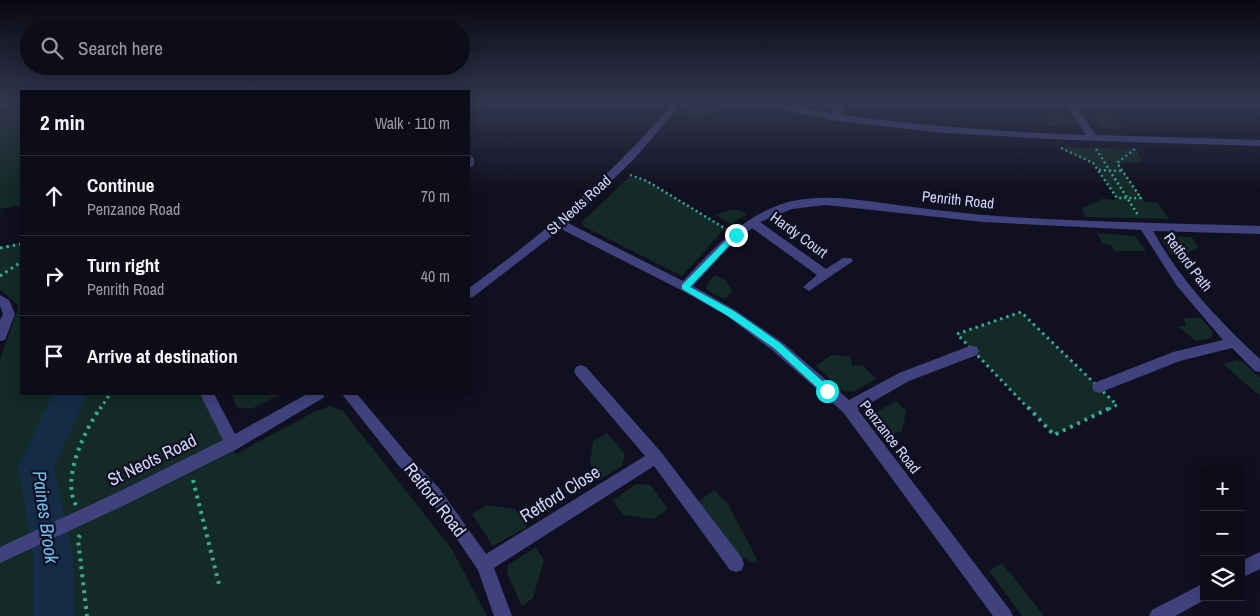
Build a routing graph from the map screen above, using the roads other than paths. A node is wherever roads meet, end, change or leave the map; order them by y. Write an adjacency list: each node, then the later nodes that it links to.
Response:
1 (654, 132): 7 (street, St Neots Road)
2 (967, 132): 4 (street)
3 (1089, 132): 4 (street)
4 (1093, 138): 5 (street)
5 (1260, 143)
6 (752, 222): 8 (street, Penrith Road); 11 (street, Hardy Court); 12 (street, Penrith Road)
7 (561, 224): 12 (street, Penzance Road); 14 (street, St Neots Road)
8 (1145, 227): 9 (street, Penrith Road); 17 (street, Retford Path)
9 (1260, 230)
10 (847, 261): 11 (street, Hardy Court)
11 (826, 275): 13 (street, Hardy Court)
12 (685, 287): 25 (street, Penzance Road)
13 (809, 287)
14 (470, 293)
15 (0, 300): 16 (street)
16 (0, 336)
17 (1235, 342): 19 (street, Retford Path); 21 (street)
18 (972, 351): 25 (street)
19 (1257, 360)
20 (581, 371): 27 (street)
21 (1099, 387)
22 (208, 395): 26 (street)
23 (316, 395): 26 (street, St Neots Road)
24 (350, 395): 31 (street, Retford Road)
25 (848, 408): 35 (street, Penzance Road)
26 (232, 444): 28 (street, St Neots Road)
27 (656, 457): 30 (street); 31 (street, Retford Close)
28 (0, 555)
29 (1260, 560): 32 (street)
30 (736, 564)
31 (484, 565): 34 (street, Retford Road)
32 (1245, 568)
33 (1200, 593): 36 (street)
34 (503, 616)
35 (1004, 616)
36 (1158, 616)

